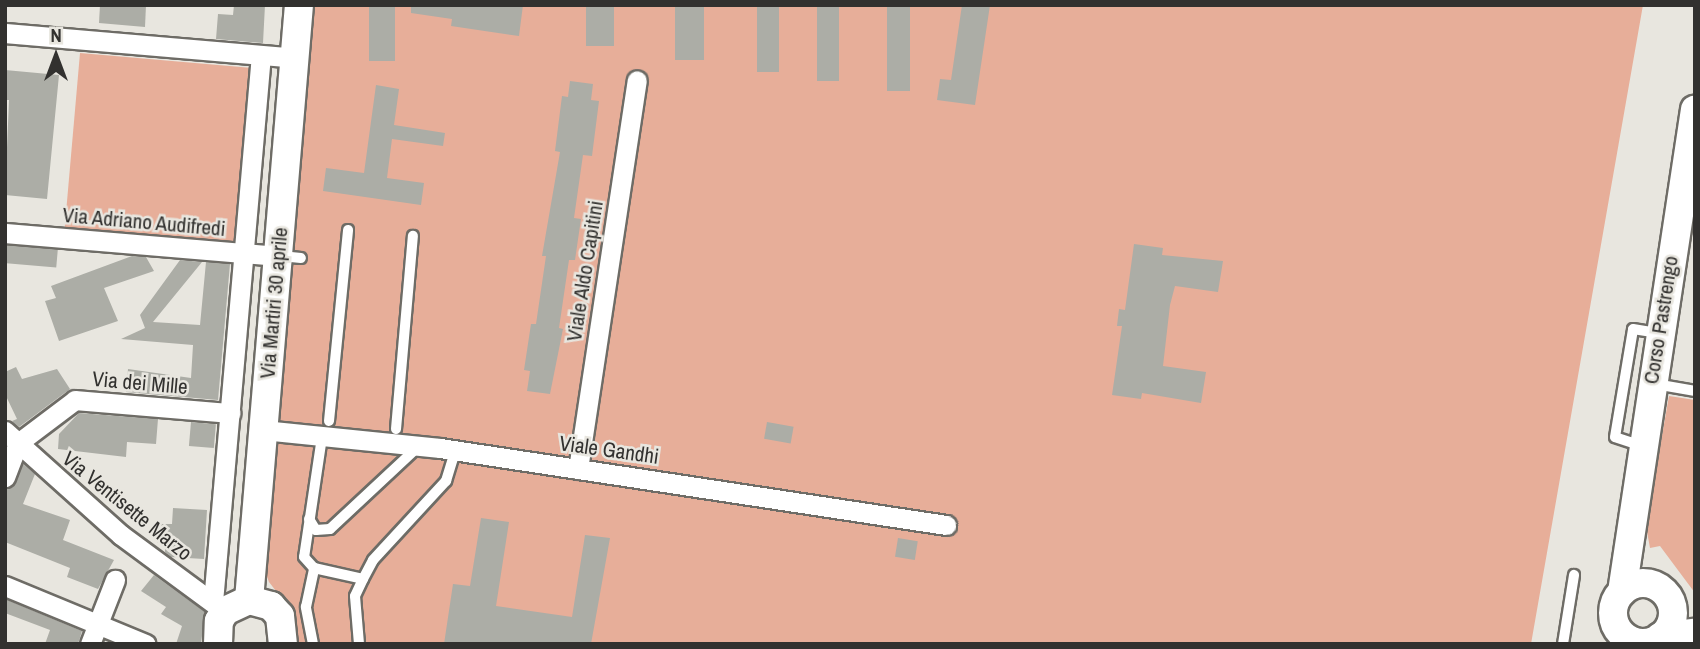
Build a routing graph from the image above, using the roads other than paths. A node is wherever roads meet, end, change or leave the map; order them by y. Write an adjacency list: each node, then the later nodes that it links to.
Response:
1 (299, 5): 4 (street, Via Martiri 30 aprile)
2 (5, 33): 3 (street)
3 (261, 55): 4 (street); 10 (street, Via Martiri 30 aprile)
4 (294, 58): 11 (street, Via Martiri 30 aprile)
5 (637, 80): 23 (street, Viale Aldo Capitini)
6 (1695, 110): 12 (street, Corso Pastrengo)
7 (348, 230): 16 (lane)
8 (5, 233): 10 (street, Via Adriano Audifredi)
9 (413, 236): 17 (lane)
10 (243, 253): 11 (street, Via Adriano Audifredi); 15 (street, Via Martiri 30 aprile)
11 (290, 257): 18 (street, Via Martiri 30 aprile)
12 (1659, 333): 13 (street, Corso Pastrengo); 20 (lane)
13 (1651, 384): 14 (lane); 20 (street, Corso Pastrengo)
14 (1695, 391)
15 (230, 413): 19 (street, Via dei Mille); 35 (street, Via Martiri 30 aprile)
16 (326, 429): 18 (street, Viale Gandhi); 21 (street, Viale Gandhi); 25 (lane)
17 (396, 429)
18 (264, 430): 35 (street, Via Martiri 30 aprile)
19 (12, 437): 24 (street); 35 (street, Via Ventisette Marzo)
20 (1643, 446): 27 (street, Corso Pastrengo)
21 (418, 447): 22 (street, Viale Gandhi); 25 (lane)
22 (455, 451): 23 (street, Viale Gandhi); 30 (lane)
23 (578, 469): 26 (street, Viale Gandhi)
24 (5, 477)
25 (309, 518): 28 (lane)
26 (946, 525)
27 (1633, 531): 33 (street, Corso Pastrengo); 34 (street, Corso Pastrengo)
28 (314, 568): 30 (lane); 43 (lane)
29 (1574, 575): 45 (lane)
30 (363, 579): 44 (lane)
31 (115, 580): 36 (street)
32 (5, 586): 36 (street)
33 (1622, 592): 34 (street); 38 (street)
34 (1674, 602): 39 (street)
35 (223, 622): 42 (street)
36 (98, 624): 40 (street); 41 (street)
37 (1695, 633): 39 (street)
38 (1615, 637): 39 (street)
39 (1650, 641)
40 (90, 644)
41 (146, 644)
42 (284, 644)
43 (313, 644)
44 (359, 644)
45 (1563, 644)

